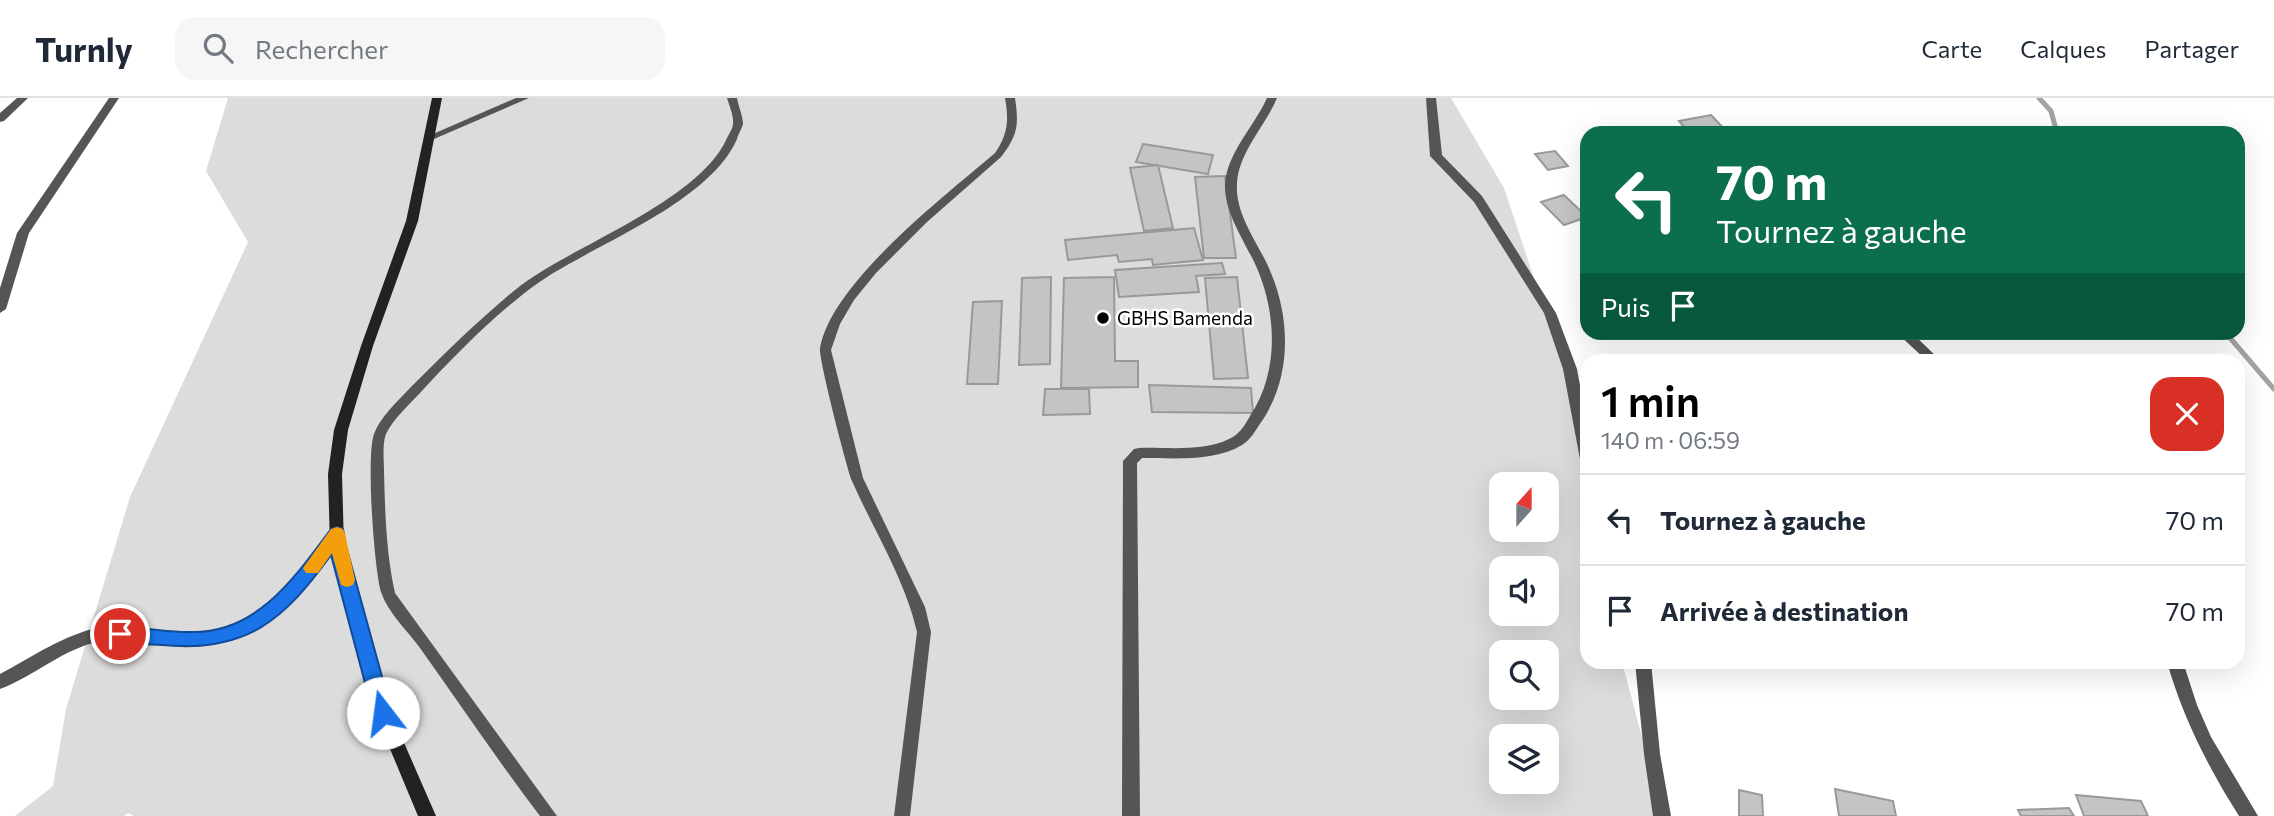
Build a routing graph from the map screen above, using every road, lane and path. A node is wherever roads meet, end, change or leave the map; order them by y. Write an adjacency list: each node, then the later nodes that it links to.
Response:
1 (23, 98): 9 (street)
2 (114, 98): 11 (street)
3 (437, 98): 10 (street)
4 (523, 98): 10 (lane)
5 (732, 98): 20 (lane)
6 (1010, 98): 21 (lane)
7 (1272, 98): 22 (street)
8 (1431, 98): 14 (street)
9 (0, 118)
10 (431, 136): 15 (street)
11 (0, 309)
12 (1911, 340): 13 (street)
13 (1927, 354)
14 (1580, 422)
15 (337, 534): 18 (street); 19 (street)
16 (1644, 669): 23 (street)
17 (2177, 669): 24 (street)
18 (0, 682)
19 (427, 816)
20 (549, 816)
21 (902, 816)
22 (1132, 816)
23 (1662, 816)
24 (2249, 816)

